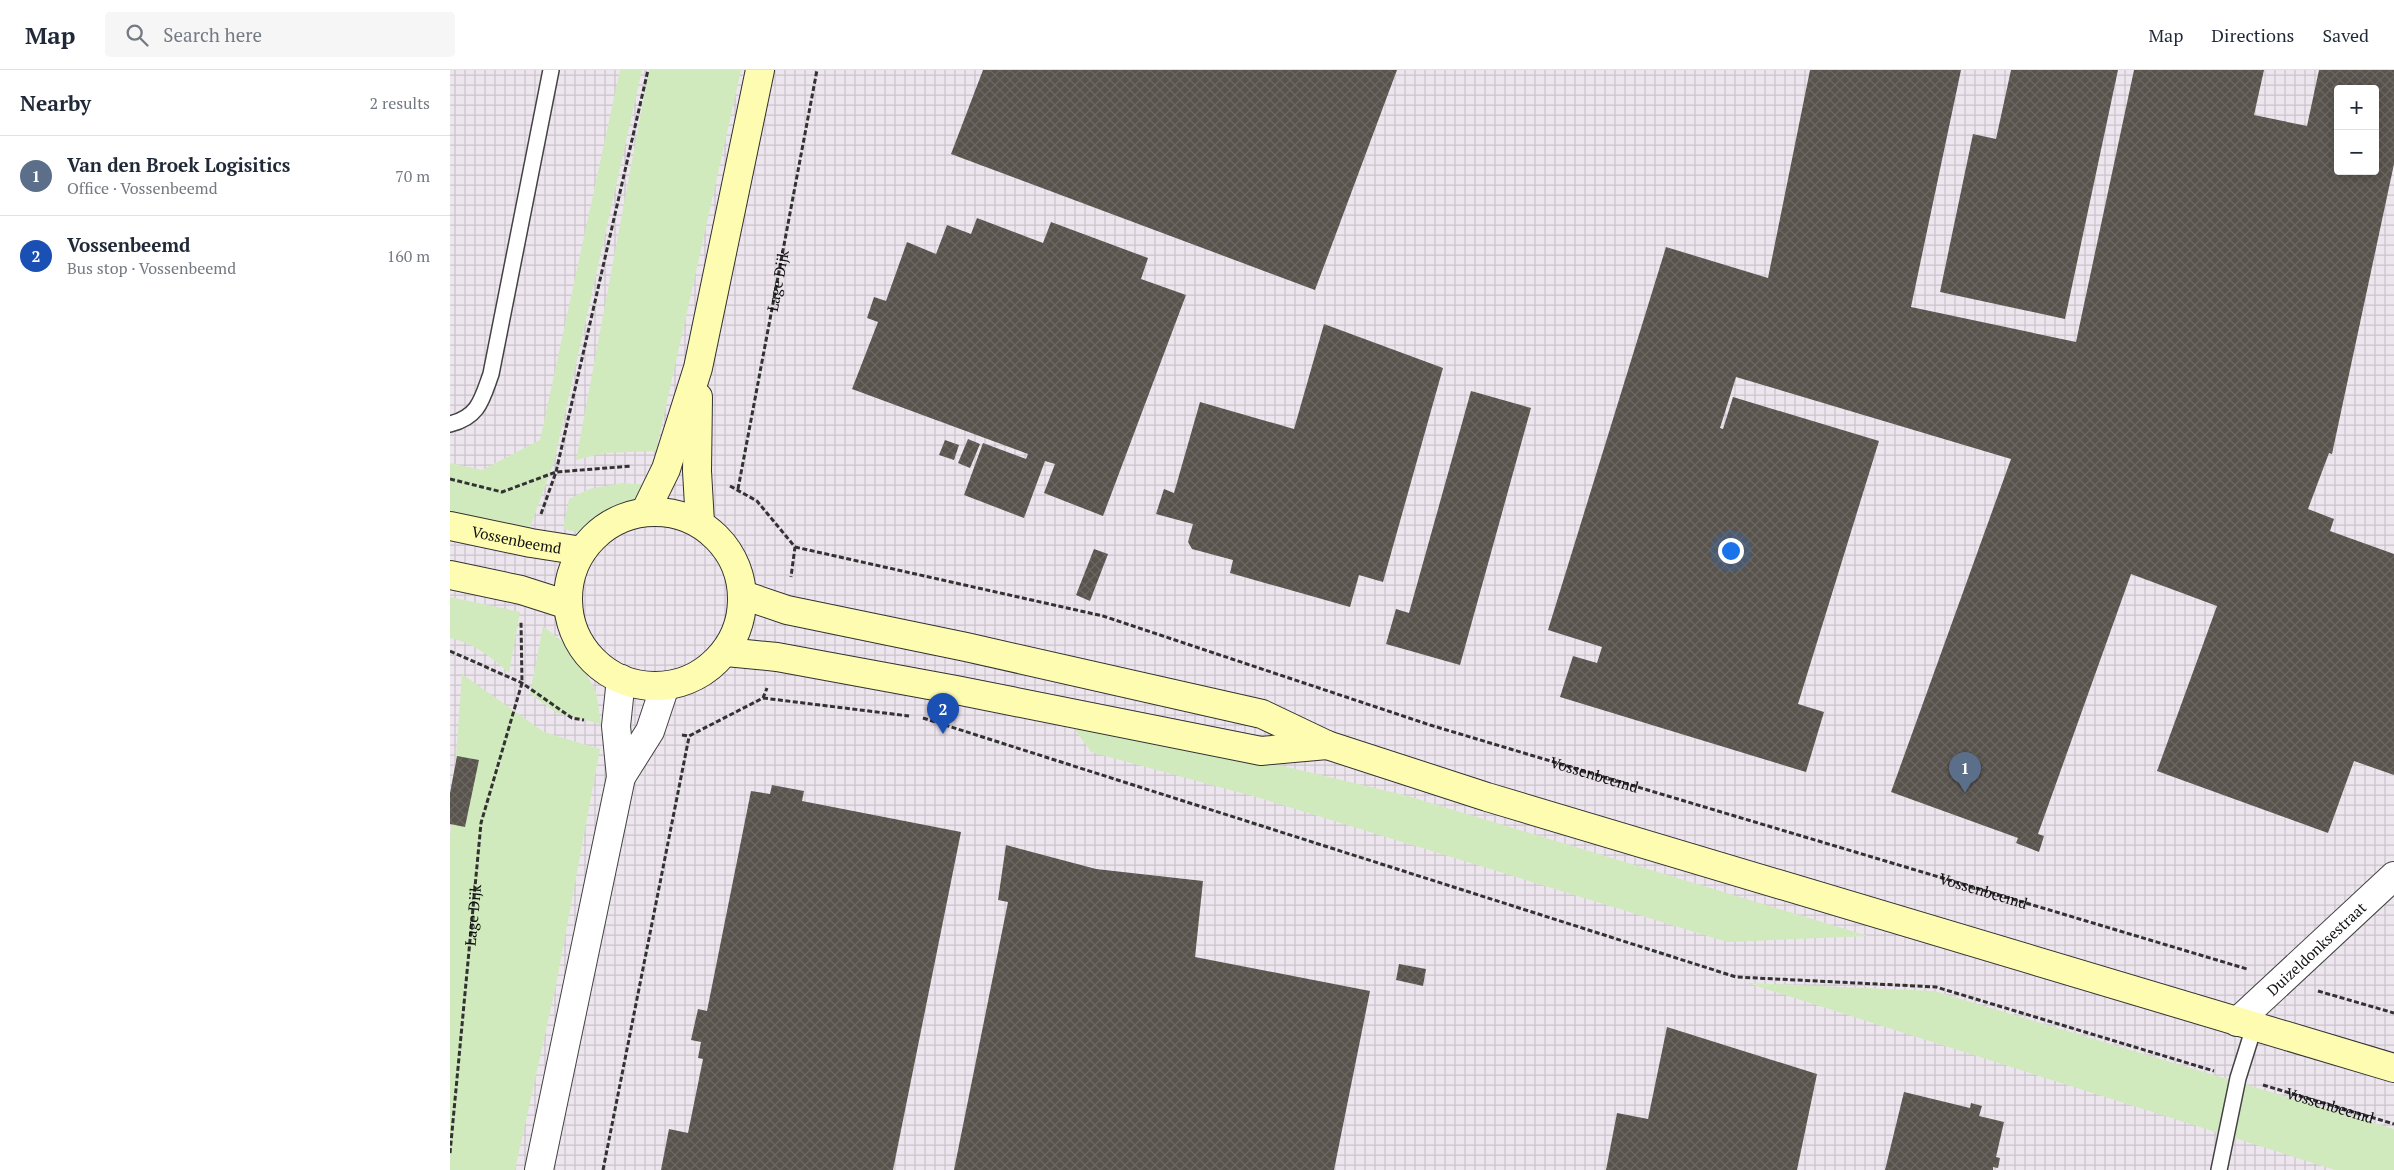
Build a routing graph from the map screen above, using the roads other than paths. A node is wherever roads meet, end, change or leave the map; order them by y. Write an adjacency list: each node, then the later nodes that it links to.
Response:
1 (551, 70): 4 (lane)
2 (755, 71): 3 (main road)
3 (698, 368): 5 (main road); 6 (main road)
4 (450, 424)
5 (645, 512): 6 (main road); 8 (main road)
6 (700, 523): 10 (main road)
7 (450, 526): 8 (main road, Vossenbeemd)
8 (582, 551): 11 (main road)
9 (450, 575): 11 (main road)
10 (743, 594): 12 (main road); 15 (main road)
11 (568, 605): 13 (main road)
12 (726, 652): 14 (main road); 15 (main road)
13 (621, 679): 14 (main road); 16 (street)
14 (665, 686): 16 (street)
15 (1327, 745): 18 (main road)
16 (621, 777): 20 (street)
17 (2394, 876): 18 (street, Duizeldonksestraat)
18 (2246, 1024): 19 (main road); 21 (lane)
19 (2394, 1068)
20 (539, 1170)
21 (2219, 1170)

